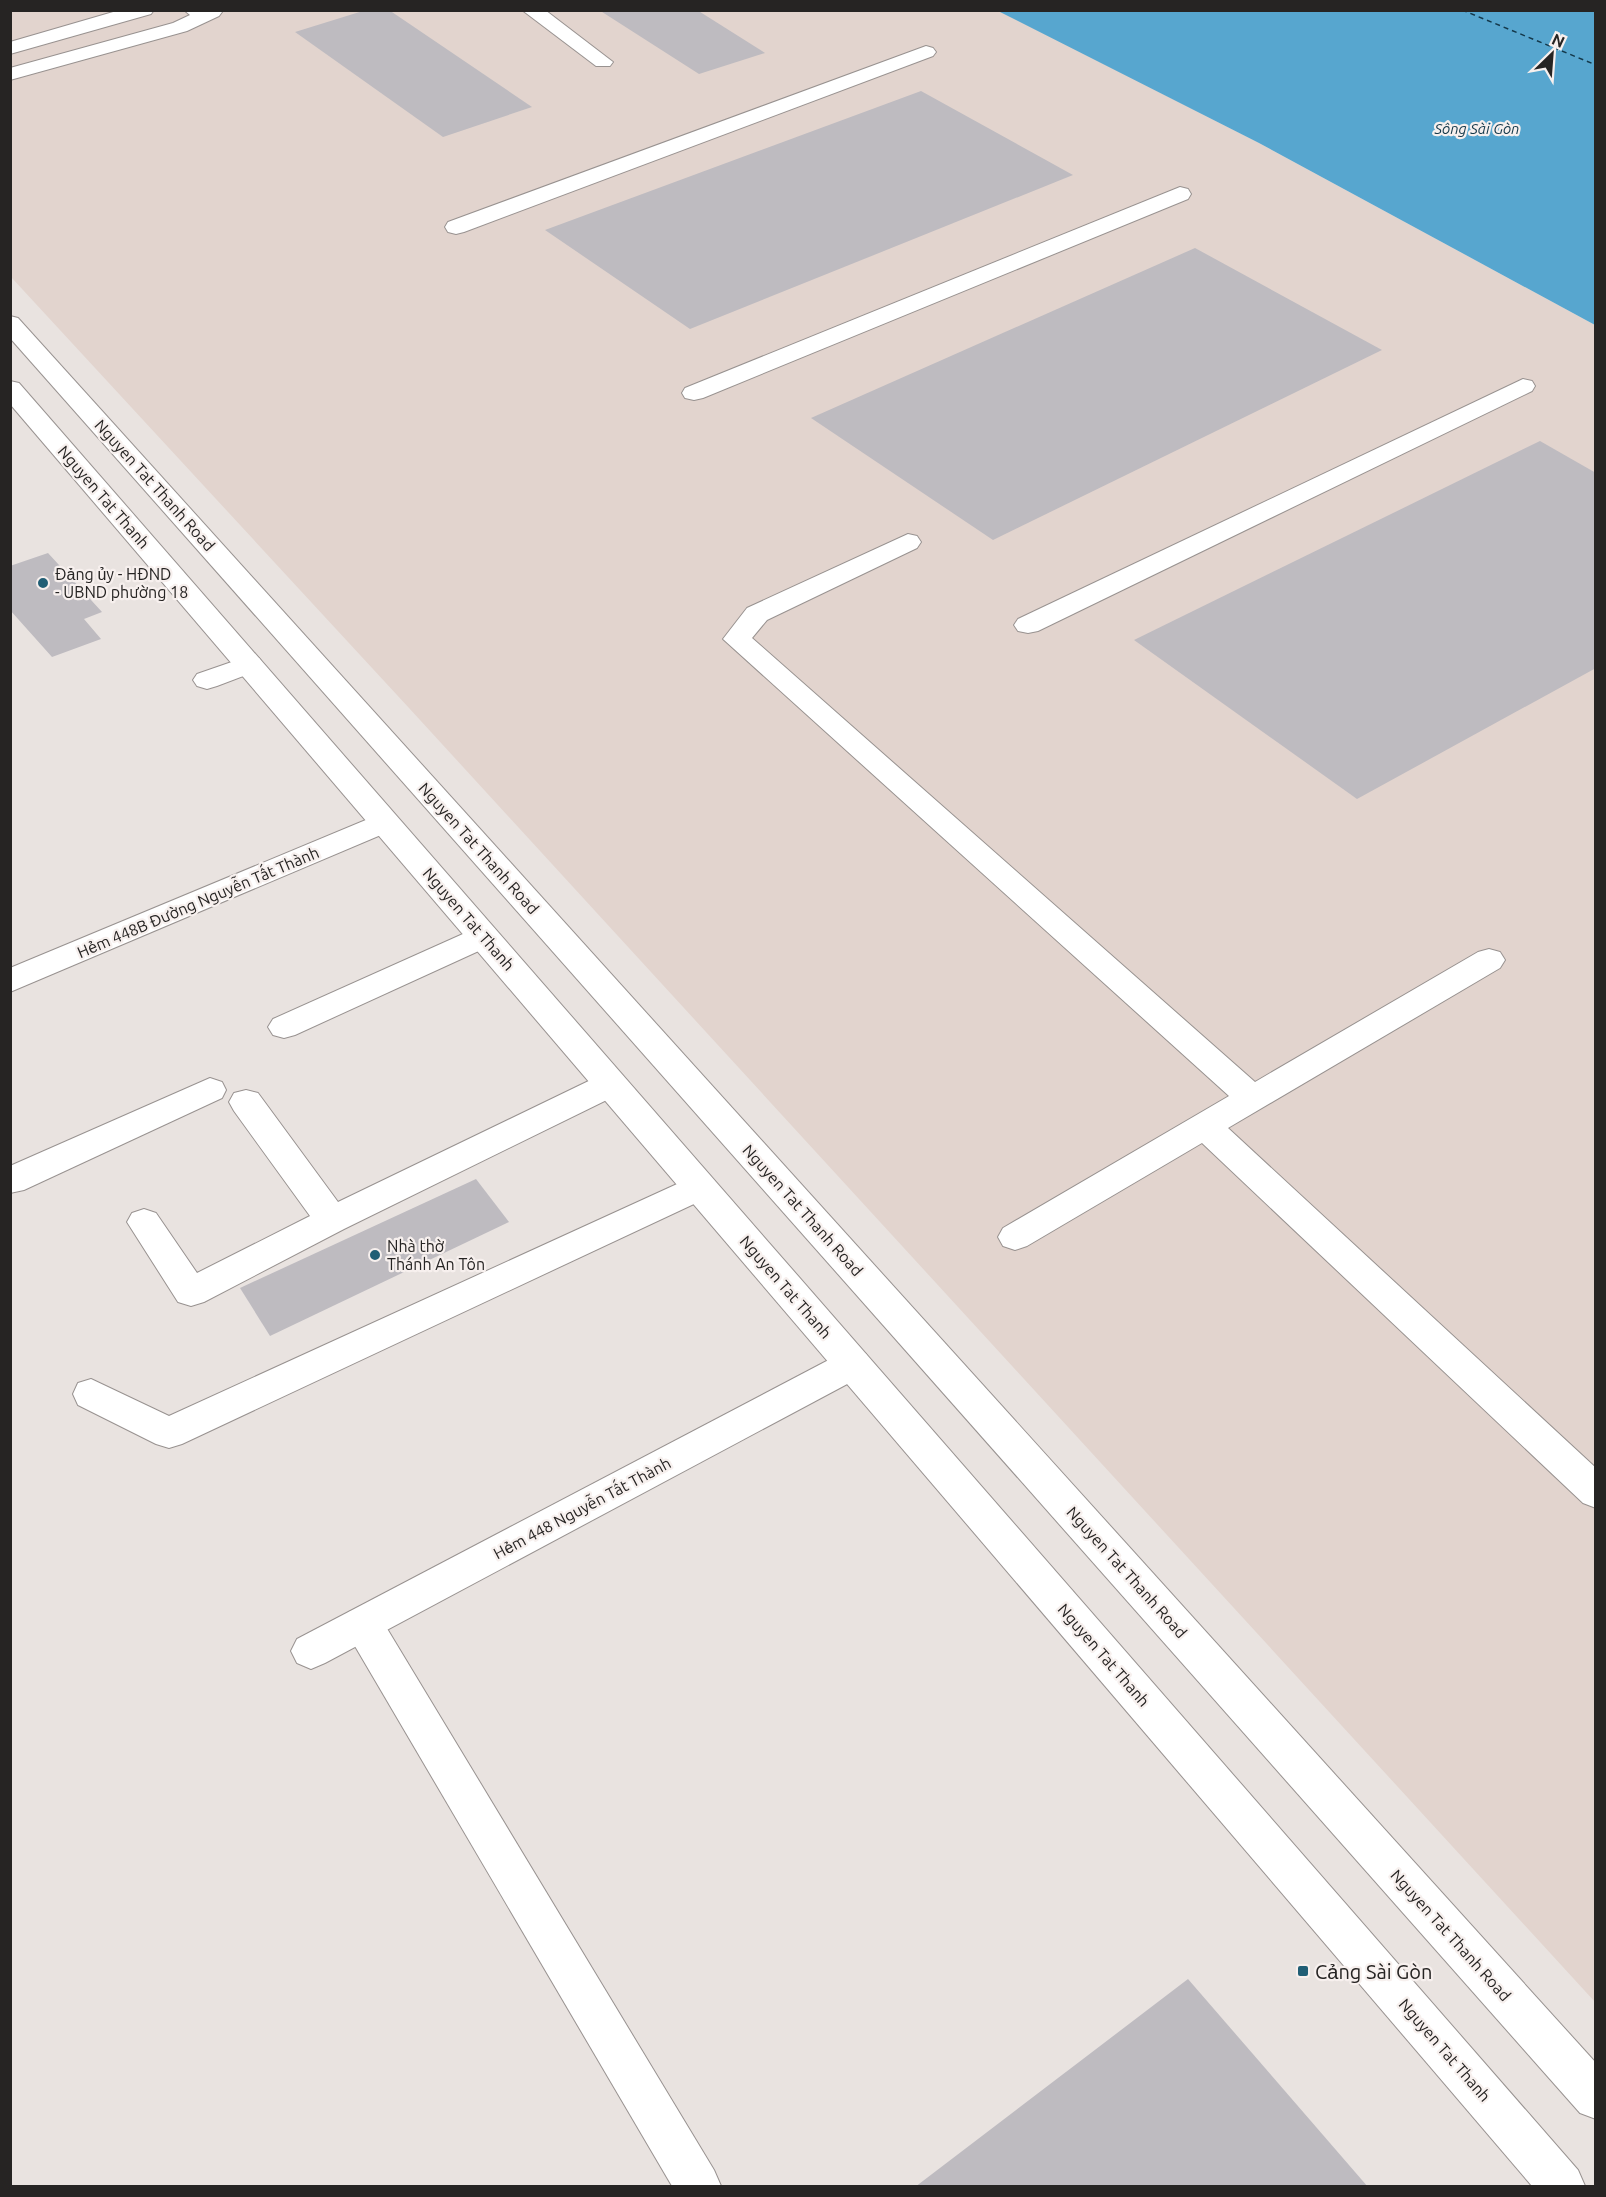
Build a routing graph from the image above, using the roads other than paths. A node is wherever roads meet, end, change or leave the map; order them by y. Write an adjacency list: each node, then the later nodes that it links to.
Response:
1 (144, 10): 4 (main road)
2 (532, 10): 6 (main road)
3 (207, 11): 7 (main road)
4 (10, 48)
5 (926, 52): 9 (main road)
6 (603, 62)
7 (10, 74)
8 (1180, 194): 13 (main road)
9 (456, 227)
10 (10, 323): 38 (main road, Nguyen Tat Thanh Road)
11 (1523, 386): 15 (main road)
12 (10, 388): 16 (main road, Nguyen Tat Thanh)
13 (694, 393)
14 (908, 542): 25 (main road)
15 (1028, 626)
16 (249, 664): 17 (main road); 18 (main road, Nguyen Tat Thanh)
17 (207, 680)
18 (386, 822): 19 (main road, Nguyen Tat Thanh); 21 (main road, Hẻm 448B Đường Nguyễn Tất Thành)
19 (483, 936): 22 (main road); 23 (main road, Nguyen Tat Thanh)
20 (1489, 960): 25 (main road)
21 (10, 981)
22 (284, 1027)
23 (611, 1084): 29 (main road, Nguyen Tat Thanh); 30 (main road)
24 (210, 1090): 28 (main road)
25 (1252, 1098): 27 (main road)
26 (246, 1102): 30 (main road)
27 (1205, 1126): 32 (main road); 35 (main road)
28 (10, 1179)
29 (699, 1187): 33 (main road, Nguyen Tat Thanh); 34 (main road)
30 (332, 1220): 31 (main road)
31 (144, 1222)
32 (1015, 1237)
33 (853, 1364): 36 (main road, Hẻm 448 Nguyễn Tất Thành); 40 (main road, Nguyen Tat Thanh)
34 (91, 1394)
35 (1596, 1492)
36 (363, 1624): 37 (main road, Hẻm 448 Nguyễn Tất Thành); 39 (main road)
37 (311, 1651)
38 (1596, 2097)
39 (698, 2187)
40 (1562, 2187)

